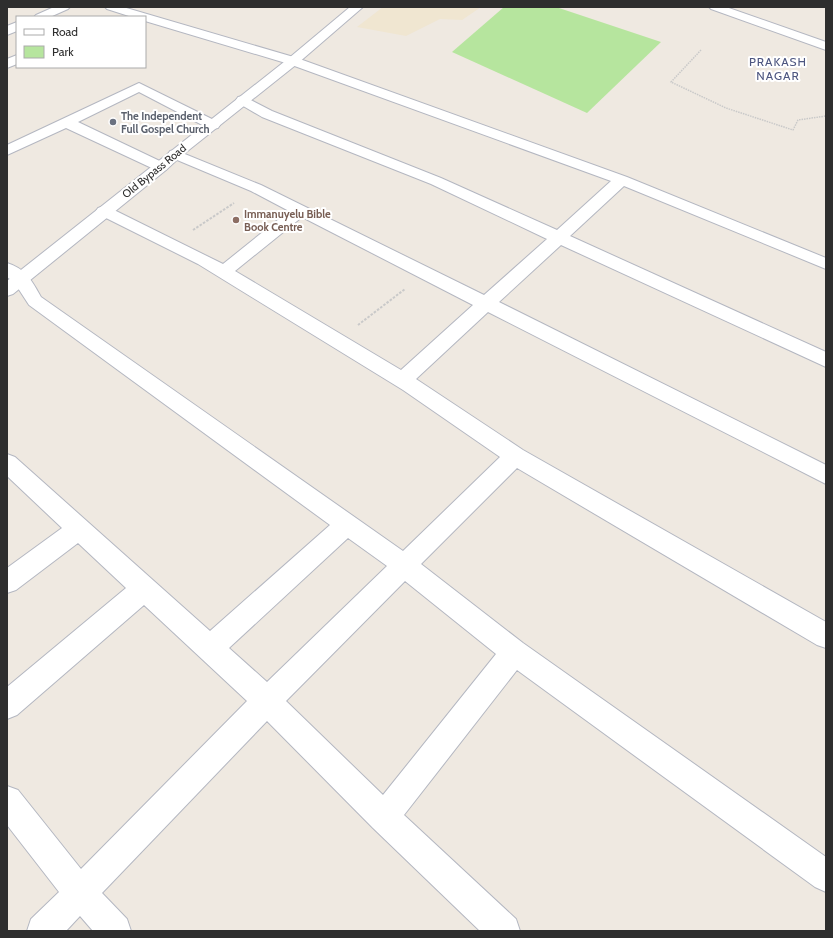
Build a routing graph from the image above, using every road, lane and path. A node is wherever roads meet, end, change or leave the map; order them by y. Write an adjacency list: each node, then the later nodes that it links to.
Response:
1 (64, 7): 6 (street)
2 (111, 7): 5 (street)
3 (358, 7): 15 (street, Old Bypass Road)
4 (715, 7): 12 (street)
5 (128, 9): 7 (street); 8 (street)
6 (42, 16)
7 (112, 16)
8 (142, 16)
9 (146, 18): 15 (street)
10 (16, 26): 11 (street)
11 (7, 31)
12 (826, 46)
13 (701, 50): 18 (path)
14 (16, 60): 16 (street)
15 (293, 61): 17 (street, Old Bypass Road); 24 (street)
16 (7, 64)
17 (243, 100): 20 (street, Old Bypass Road); 28 (street)
18 (826, 116)
19 (66, 122): 20 (street); 21 (street); 23 (street)
20 (213, 125): 22 (street, Old Bypass Road)
21 (9, 148)
22 (174, 154): 23 (street, Old Bypass Road); 25 (street)
23 (161, 167): 27 (street, Old Bypass Road)
24 (622, 180): 28 (street); 30 (street)
25 (256, 188): 26 (street); 29 (path)
26 (301, 210): 31 (street); 34 (street)
27 (104, 211): 29 (street); 32 (street, Old Bypass Road)
28 (557, 238): 34 (street); 36 (street)
29 (171, 245): 31 (street)
30 (826, 264)
31 (223, 272): 35 (street)
32 (12, 279): 41 (street)
33 (411, 285): 35 (path)
34 (486, 304): 37 (street); 40 (street)
35 (337, 341): 37 (street)
36 (826, 360)
37 (402, 380): 38 (street)
38 (515, 456): 43 (street); 46 (street)
39 (7, 463): 42 (street)
40 (826, 475)
41 (347, 524): 43 (street); 47 (street)
42 (79, 529): 44 (street); 45 (street)
43 (405, 566): 48 (street); 49 (street)
44 (7, 582)
45 (144, 589): 47 (street); 50 (street)
46 (826, 636)
47 (210, 648): 49 (street)
48 (514, 652): 52 (street); 53 (street)
49 (267, 701): 52 (street); 54 (street)
50 (7, 705)
51 (7, 802): 54 (street)
52 (384, 817): 57 (street)
53 (826, 876)
54 (80, 893): 55 (street); 56 (street)
55 (43, 931)
56 (115, 931)
57 (504, 931)

